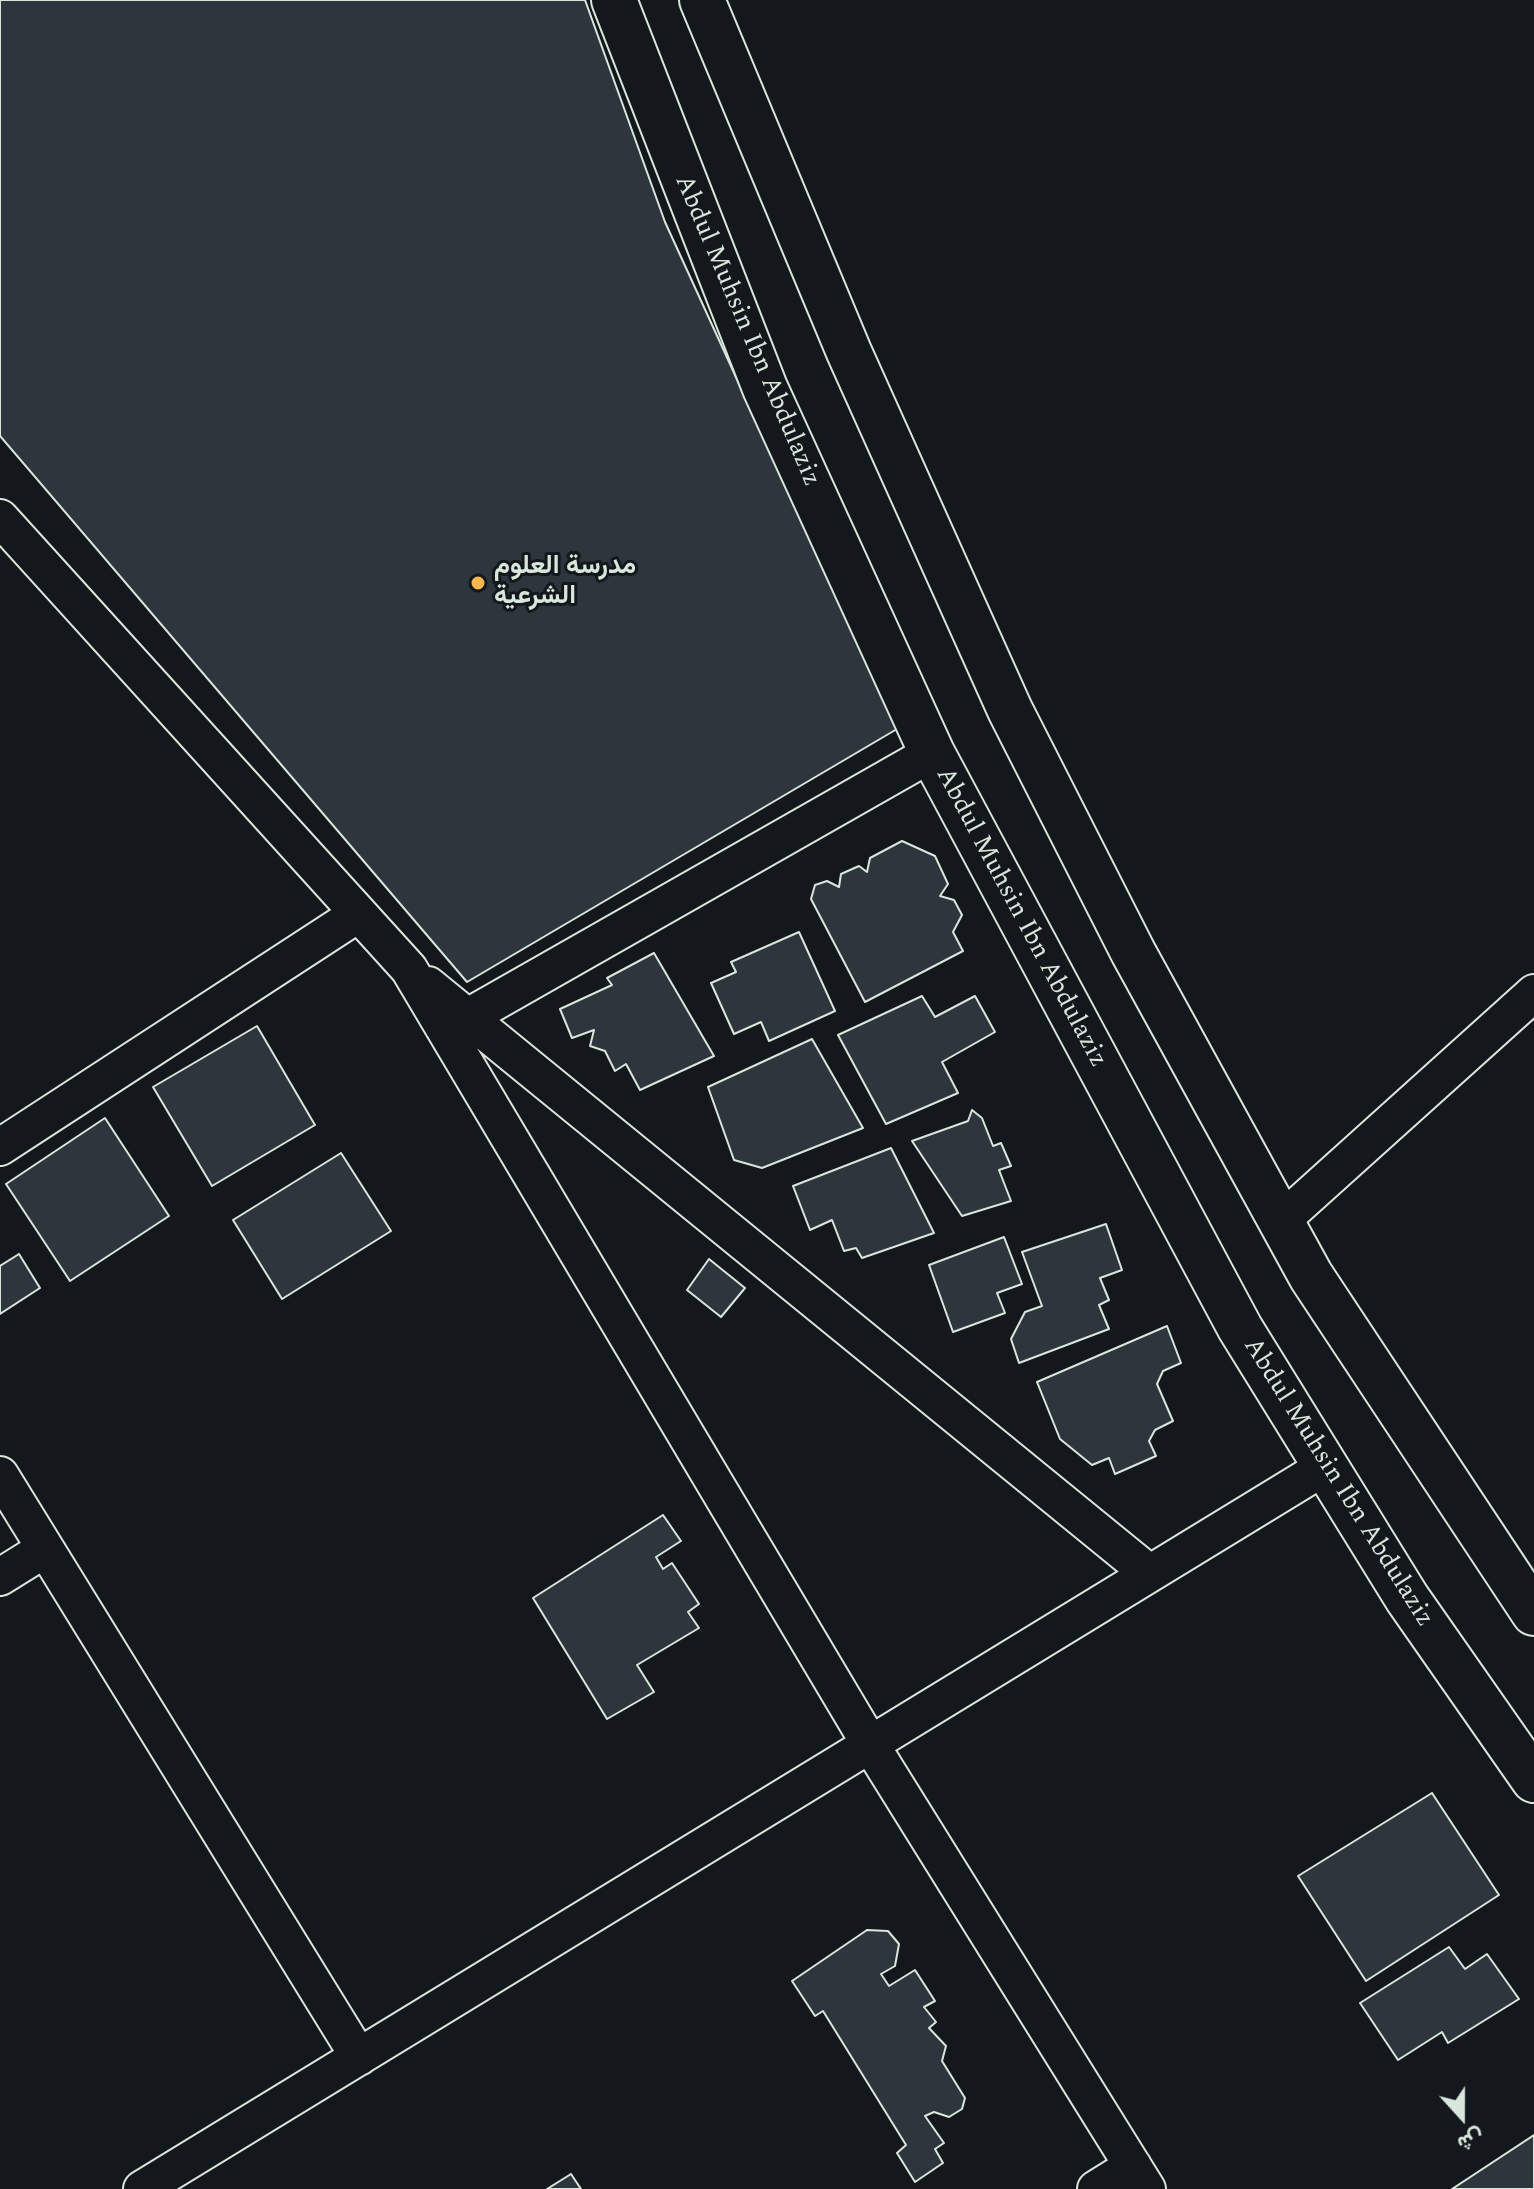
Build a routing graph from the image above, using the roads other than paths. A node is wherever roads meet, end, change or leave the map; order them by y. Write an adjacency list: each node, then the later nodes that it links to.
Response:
1 (614, 0): 4 (main road, Abdul Muhsin Ibn Abdulaziz)
2 (702, 0): 10 (main road)
3 (0, 518): 5 (street)
4 (932, 753): 8 (street); 11 (main road, Abdul Muhsin Ibn Abdulaziz)
5 (358, 914): 6 (street); 9 (street)
6 (409, 969): 8 (street); 17 (street)
7 (1534, 993): 10 (street)
8 (468, 1017): 14 (street)
9 (0, 1147)
10 (1281, 1221): 16 (main road)
11 (1326, 1466): 14 (street); 18 (main road, Abdul Muhsin Ibn Abdulaziz)
12 (0, 1475): 13 (street)
13 (45, 1549): 15 (street); 19 (street)
14 (1149, 1573): 17 (street)
15 (0, 1577)
16 (1534, 1613)
17 (870, 1744): 19 (street); 20 (street)
18 (1534, 1780)
19 (359, 2057): 21 (street)
20 (1140, 2178): 22 (street)
21 (142, 2189)
22 (1096, 2189)

